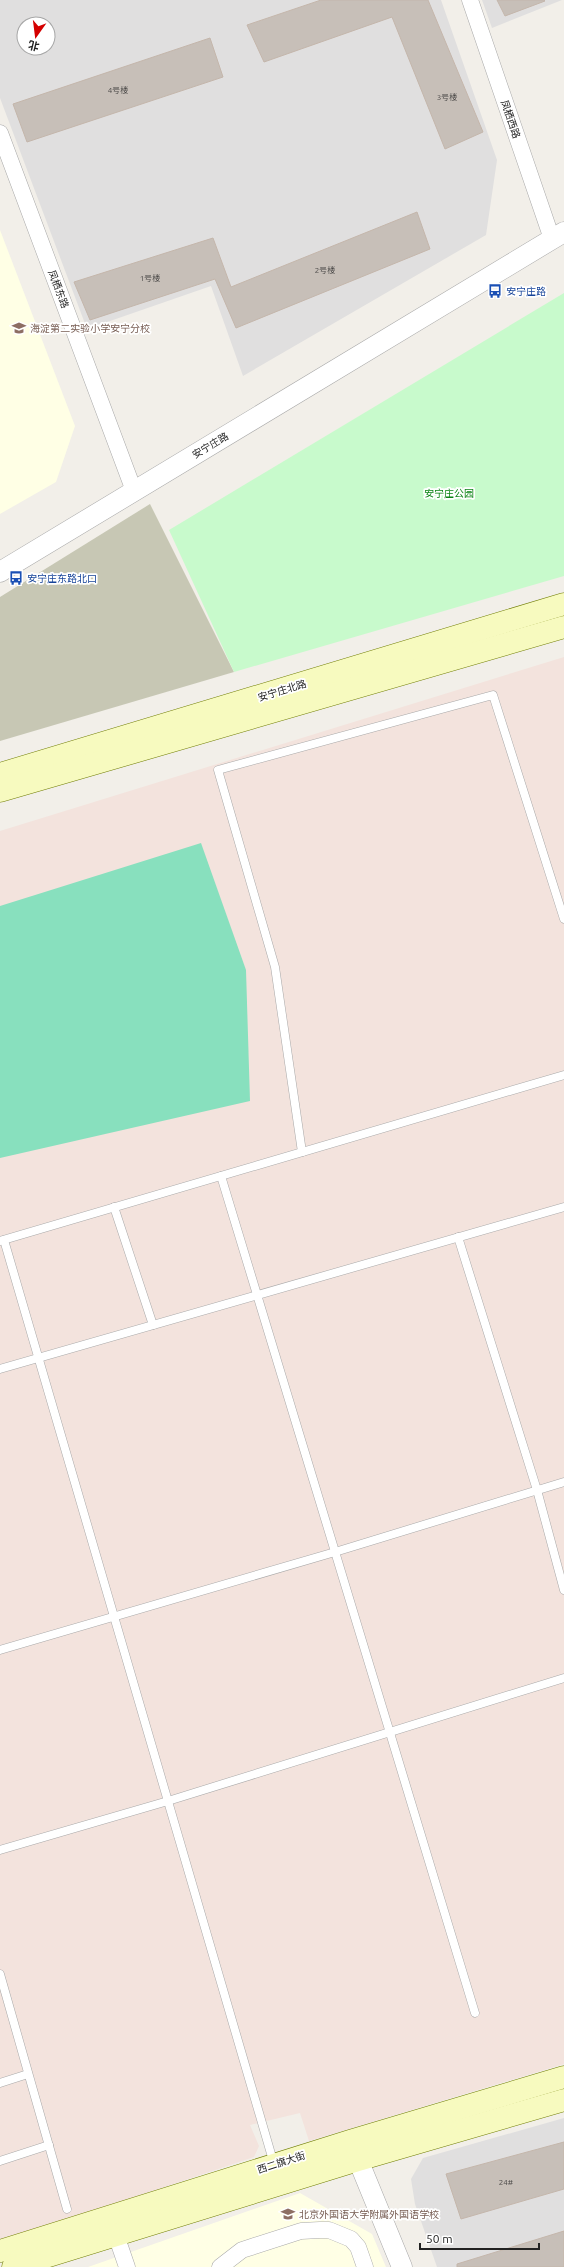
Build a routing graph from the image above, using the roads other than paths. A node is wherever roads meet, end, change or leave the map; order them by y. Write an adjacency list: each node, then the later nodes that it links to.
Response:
1 (470, 0): 3 (street, 凤栖西路)
2 (0, 133): 4 (street, 凤栖东路)
3 (558, 235): 4 (street, 安宁庄路)
4 (134, 491): 5 (street, 安宁庄路)
5 (0, 572)
6 (564, 604): 8 (main road, 安宁庄北路)
7 (564, 627): 9 (main road, 安宁庄北路)
8 (0, 774)
9 (0, 791)
10 (564, 919): 12 (lane)
11 (564, 1075): 12 (lane)
12 (302, 1152): 13 (lane)
13 (222, 1176): 14 (lane); 18 (lane)
14 (114, 1207): 17 (lane); 19 (lane)
15 (564, 1207): 16 (lane)
16 (458, 1237): 18 (lane); 23 (lane)
17 (2, 1241): 20 (lane)
18 (257, 1294): 19 (lane); 24 (lane)
19 (153, 1325): 20 (lane)
20 (38, 1358): 21 (lane); 26 (lane)
21 (0, 1369)
22 (564, 1482): 23 (lane)
23 (537, 1490): 24 (lane); 25 (lane)
24 (336, 1552): 26 (lane); 29 (lane)
25 (564, 1590)
26 (114, 1617): 27 (lane); 30 (lane)
27 (0, 1650)
28 (564, 1678): 29 (lane)
29 (390, 1733): 30 (lane); 34 (lane)
30 (168, 1801): 31 (lane); 42 (lane)
31 (0, 1850)
32 (0, 1974): 33 (lane)
33 (3, 1999): 35 (lane)
34 (475, 2014)
35 (28, 2074): 37 (lane); 39 (lane)
36 (564, 2077): 40 (main road, 西二旗大街)
37 (0, 2083)
38 (564, 2100): 40 (main road, 西二旗大街)
39 (48, 2145): 41 (lane); 43 (lane)
40 (354, 2150): 42 (main road, 西二旗大街); 44 (main road, 西二旗大街); 50 (street)
41 (0, 2161)
42 (274, 2165): 45 (main road, 西二旗大街)
43 (67, 2209)
44 (116, 2235): 46 (main road, 西二旗大街); 47 (street)
45 (0, 2251)
46 (13, 2267)
47 (127, 2267)
48 (220, 2267): 49 (street)
49 (366, 2267)
50 (402, 2267)

